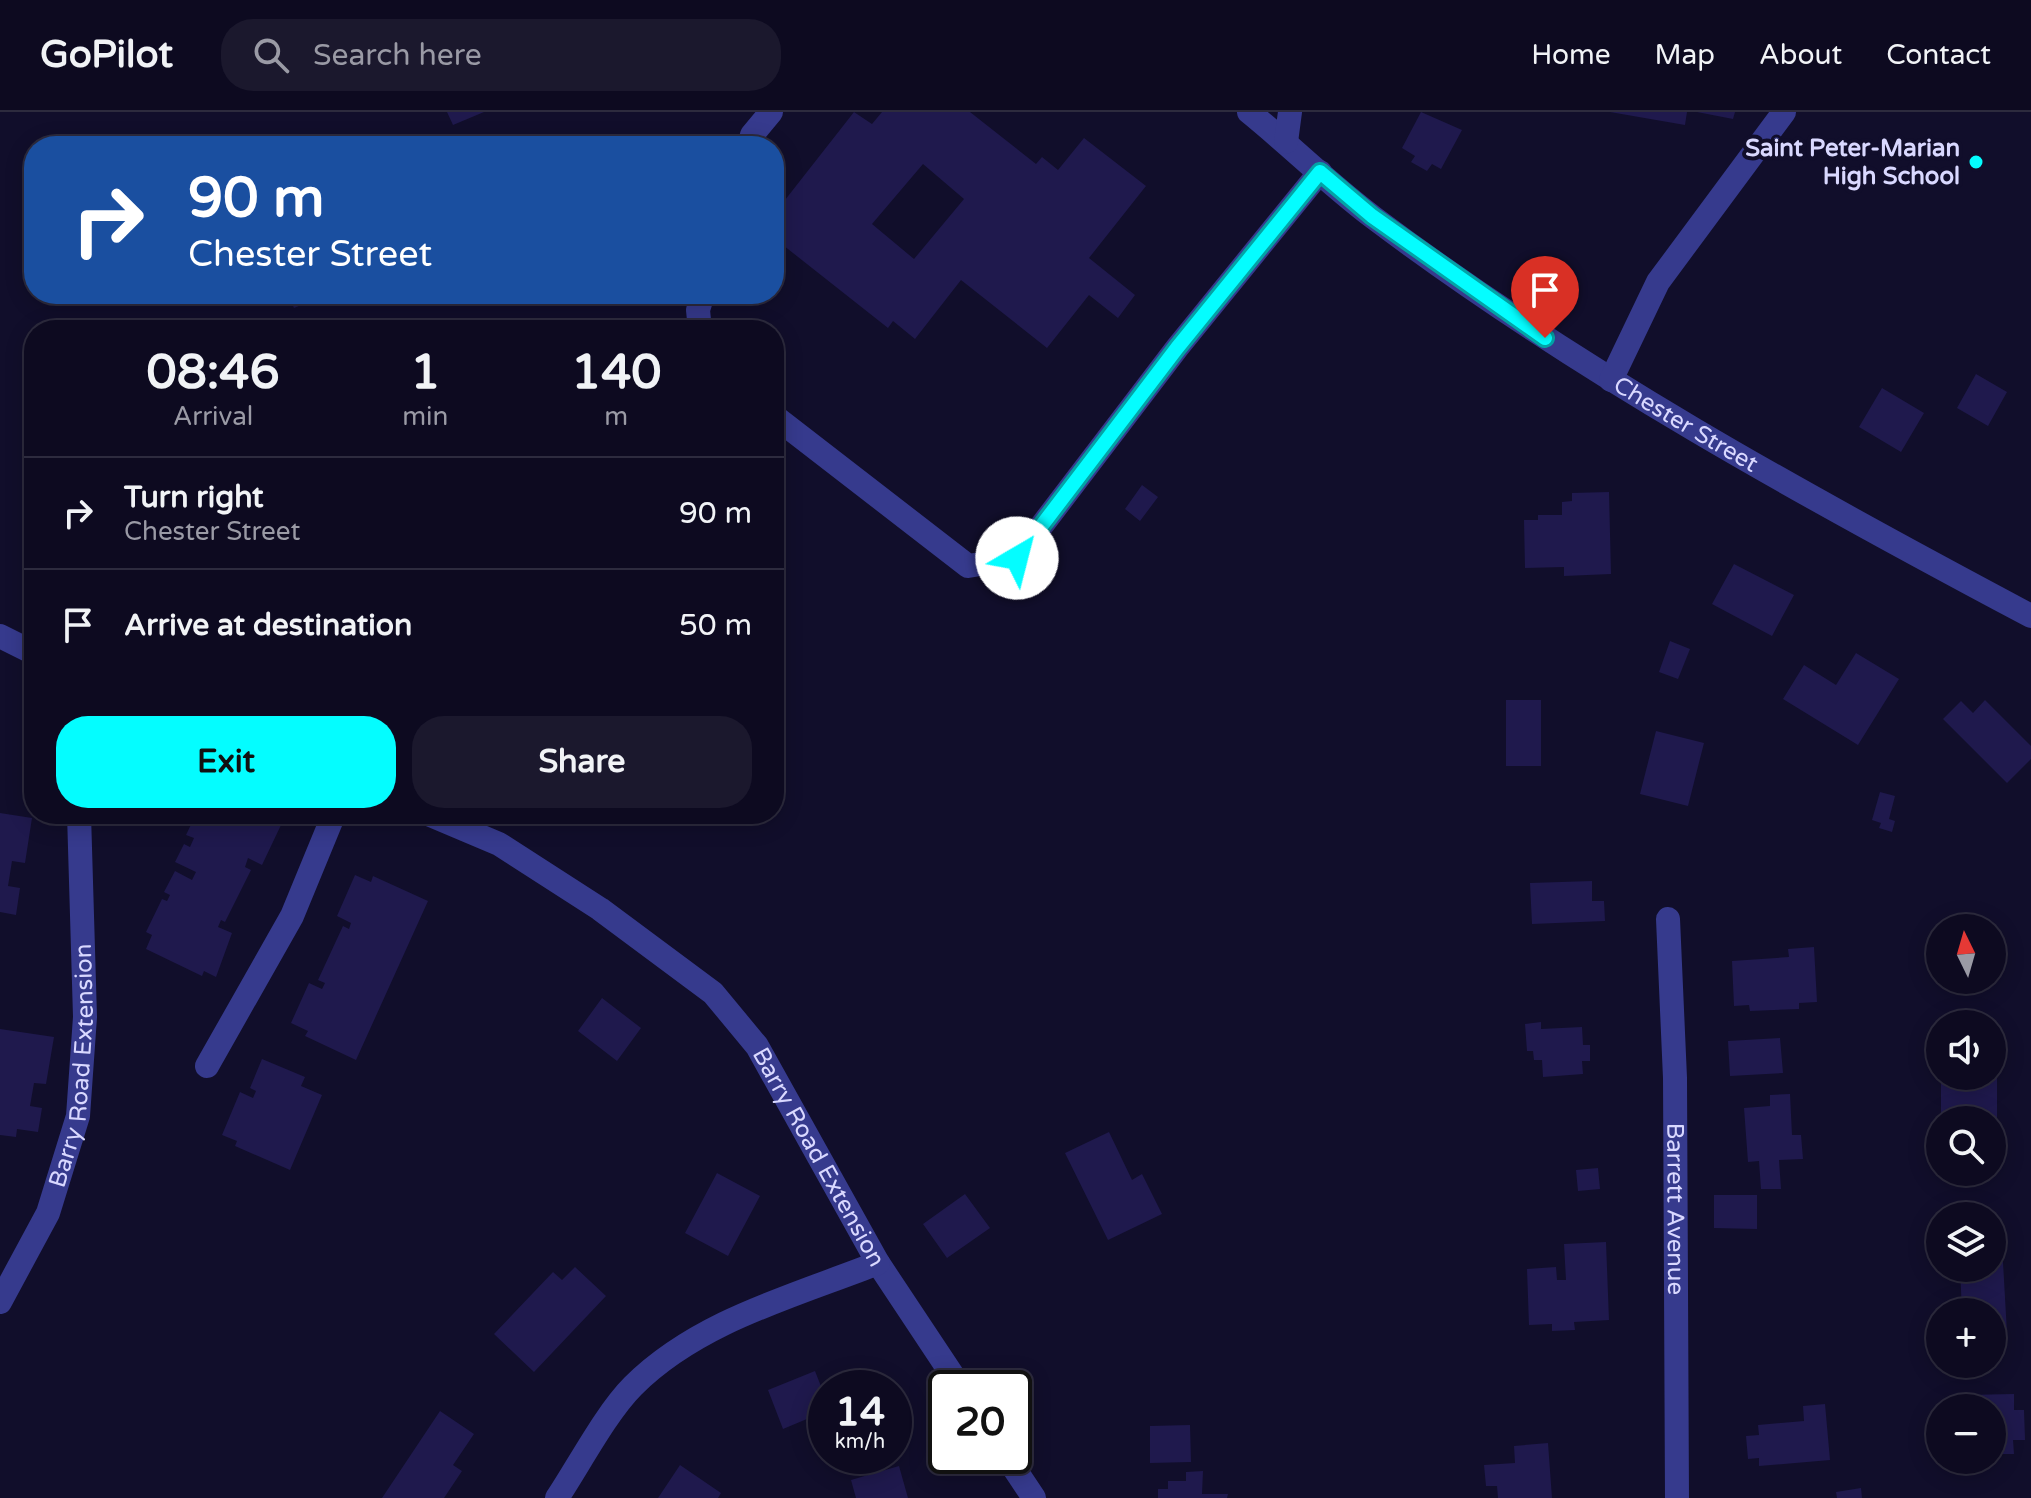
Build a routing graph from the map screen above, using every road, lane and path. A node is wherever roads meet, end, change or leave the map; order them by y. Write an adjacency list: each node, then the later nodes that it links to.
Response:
1 (771, 112): 5 (street)
2 (1249, 112): 6 (street, Chester Street)
3 (1290, 112): 6 (street)
4 (1784, 112): 8 (street)
5 (752, 136)
6 (1286, 142): 7 (street, Chester Street)
7 (1320, 172): 8 (street, Chester Street); 9 (street)
8 (1611, 380): 10 (street, Chester Street)
9 (784, 424)
10 (2031, 616)
11 (0, 636): 12 (street)
12 (24, 648)
13 (79, 824): 19 (street, Barry Road Extension)
14 (330, 824): 17 (street)
15 (485, 825): 18 (street, Barry Road Extension)
16 (1668, 919): 24 (street, Barrett Avenue)
17 (207, 1066)
18 (878, 1263): 20 (street); 22 (street, Barry Road Extension)
19 (0, 1302)
20 (949, 1370)
21 (1018, 1474): 23 (street)
22 (557, 1498)
23 (1034, 1498)
24 (1677, 1498)

